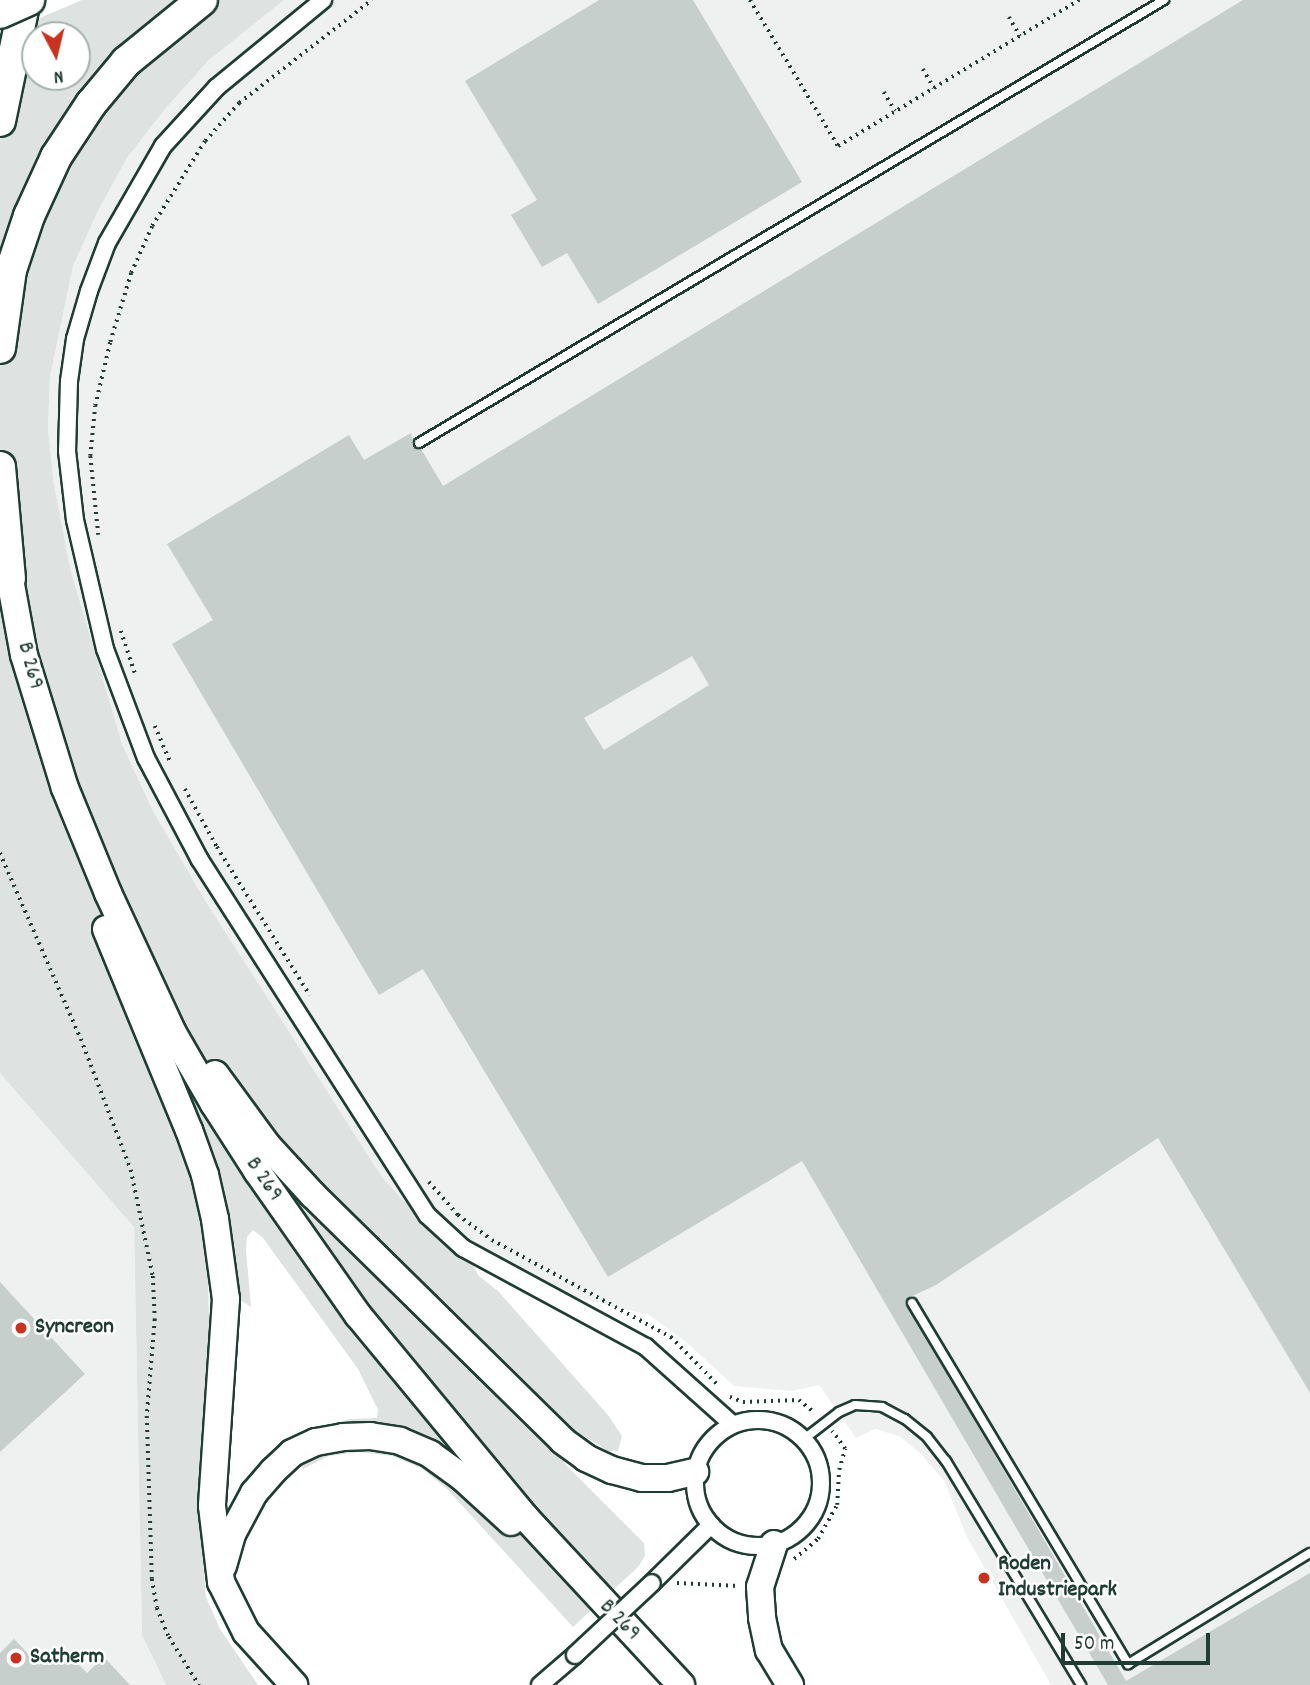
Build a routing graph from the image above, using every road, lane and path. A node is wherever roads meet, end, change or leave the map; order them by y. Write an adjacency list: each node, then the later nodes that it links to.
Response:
1 (9, 0): 12 (highway)
2 (27, 0): 9 (highway, bridge); 17 (highway)
3 (202, 0): 18 (highway)
4 (323, 0): 36 (street)
5 (372, 0): 22 (path)
6 (750, 0): 16 (path)
7 (1079, 0): 11 (path)
8 (1164, 0): 19 (lane)
9 (0, 13)
10 (1009, 17): 11 (path)
11 (1020, 36): 14 (path)
12 (0, 43)
13 (922, 69): 14 (path)
14 (934, 88): 16 (path)
15 (884, 92): 16 (path)
16 (895, 111)
17 (0, 121)
18 (0, 348)
19 (419, 443)
20 (0, 467): 23 (highway)
21 (0, 523): 23 (highway)
22 (100, 544)
23 (9, 579): 31 (main road, B 269 / B 269)
24 (0, 614): 31 (main road)
25 (120, 627): 26 (path)
26 (137, 679)
27 (151, 716): 28 (path)
28 (171, 764)
29 (184, 788): 32 (path)
30 (0, 853): 46 (path)
31 (114, 926): 38 (main road); 40 (main road); 43 (main road); 50 (main road, B 269 / B 269)
32 (312, 999)
33 (423, 1173): 35 (path)
34 (912, 1303): 41 (lane)
35 (825, 1423): 37 (lane); 42 (path); 52 (lane)
36 (732, 1424): 37 (street); 38 (street)
37 (804, 1439): 42 (street)
38 (695, 1472): 39 (street)
39 (711, 1525): 42 (street); 48 (street, bridge)
40 (517, 1527): 43 (main road); 49 (main road)
41 (1310, 1553)
42 (781, 1554): 44 (main road)
43 (221, 1582): 47 (main road)
44 (760, 1587): 45 (path); 51 (main road)
45 (670, 1588)
46 (199, 1685)
47 (294, 1685)
48 (540, 1685)
49 (674, 1685)
50 (681, 1685)
51 (790, 1685)
52 (1081, 1685)

